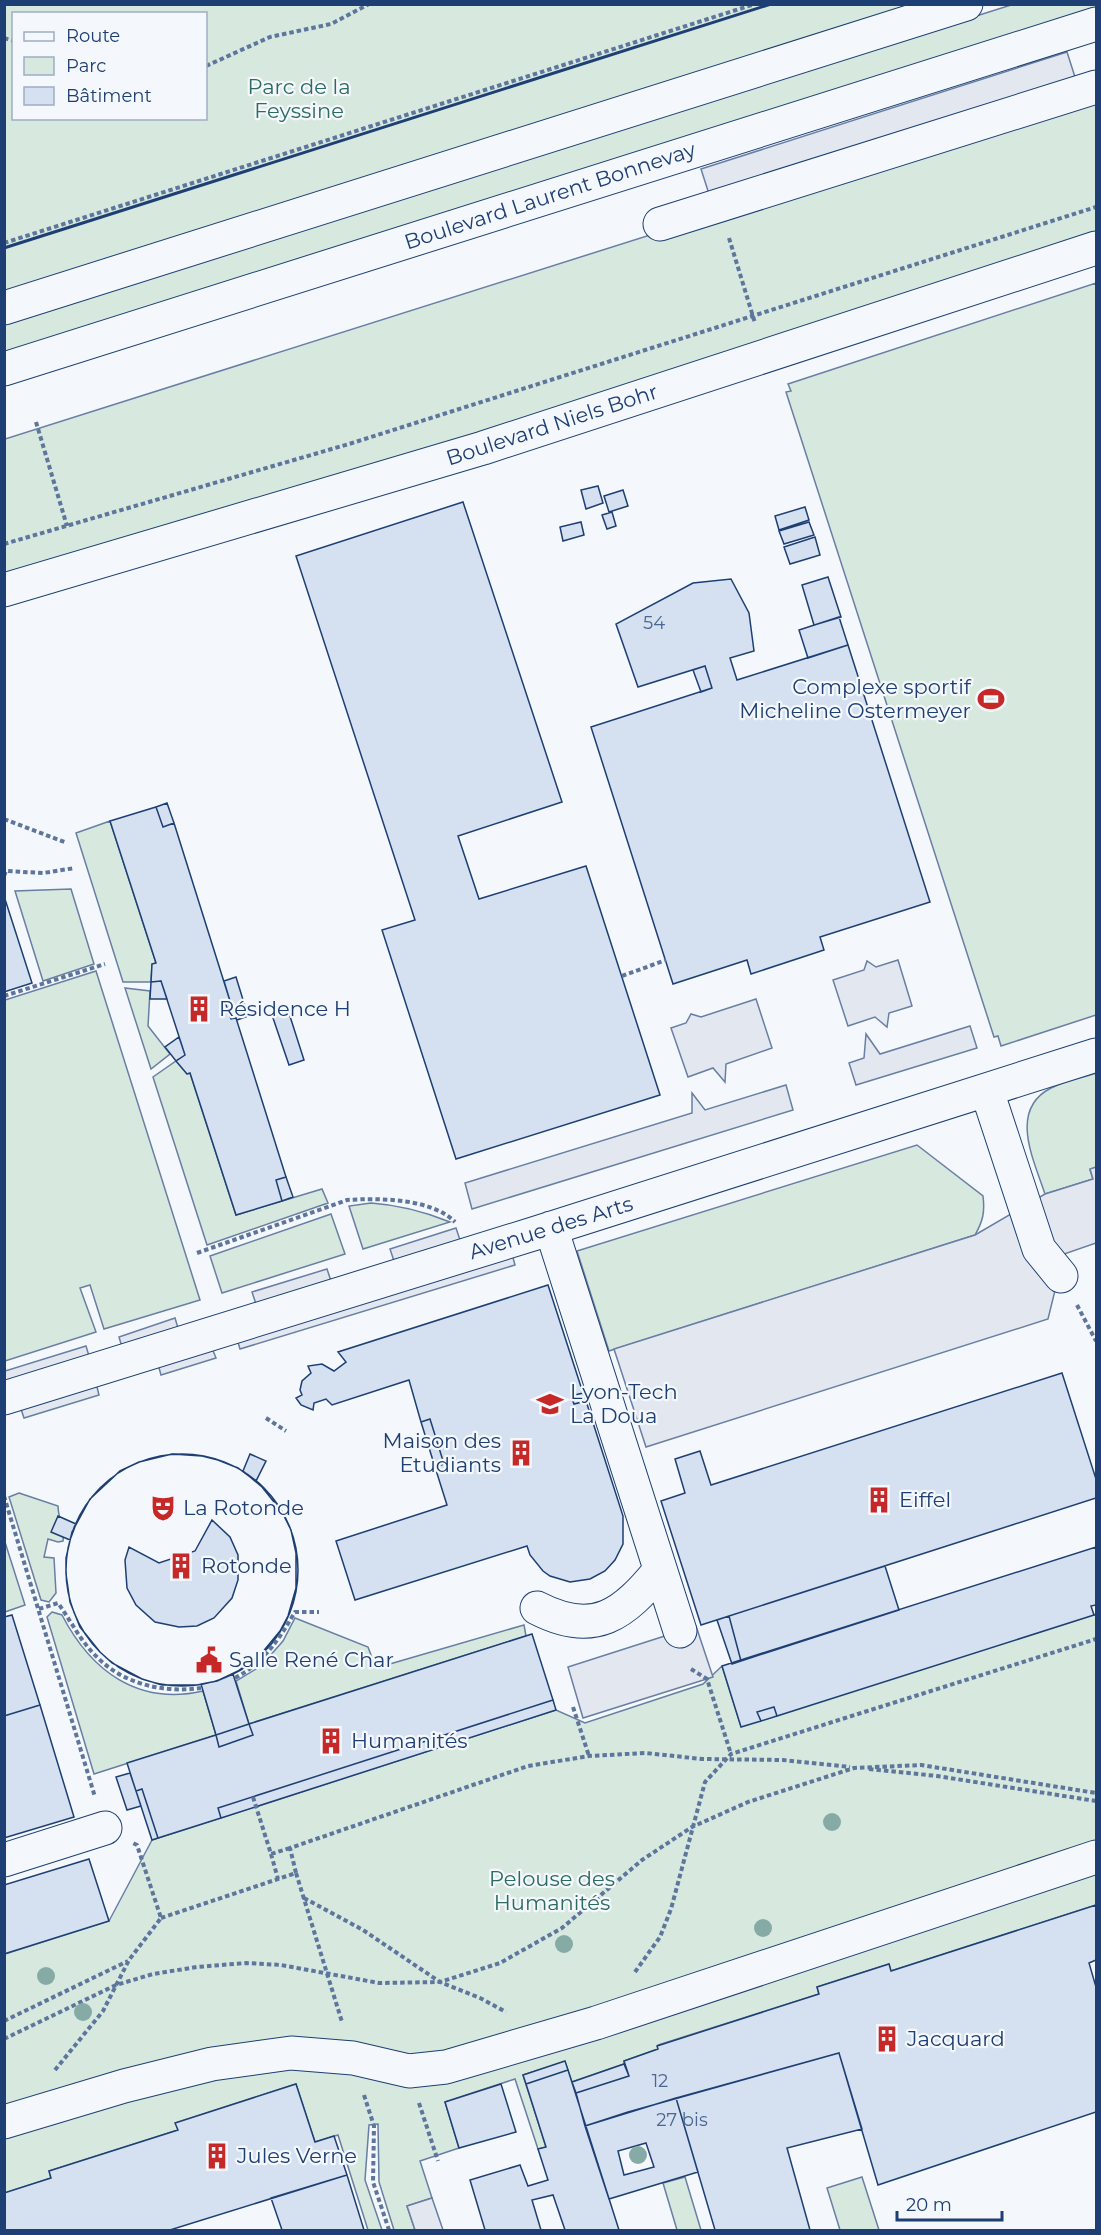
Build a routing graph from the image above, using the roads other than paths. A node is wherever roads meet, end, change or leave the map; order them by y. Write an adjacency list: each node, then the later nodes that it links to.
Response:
1 (966, 4): 6 (street)
2 (1096, 24): 7 (street, Boulevard Laurent Bonnevay)
3 (1096, 87): 4 (street)
4 (660, 224)
5 (1096, 248): 8 (street, Boulevard Niels Bohr)
6 (4, 308)
7 (4, 369)
8 (4, 590)
9 (1096, 1056): 10 (street, Avenue des Arts)
10 (987, 1091): 11 (street, Avenue des Arts); 12 (street)
11 (551, 1228): 13 (street, Avenue des Arts); 14 (street)
12 (1061, 1276)
13 (4, 1398)
14 (660, 1569): 15 (street); 16 (street)
15 (537, 1608)
16 (681, 1631)
17 (105, 1828): 19 (street)
18 (1096, 1857): 20 (street)
19 (4, 1860)
20 (4, 2122)

